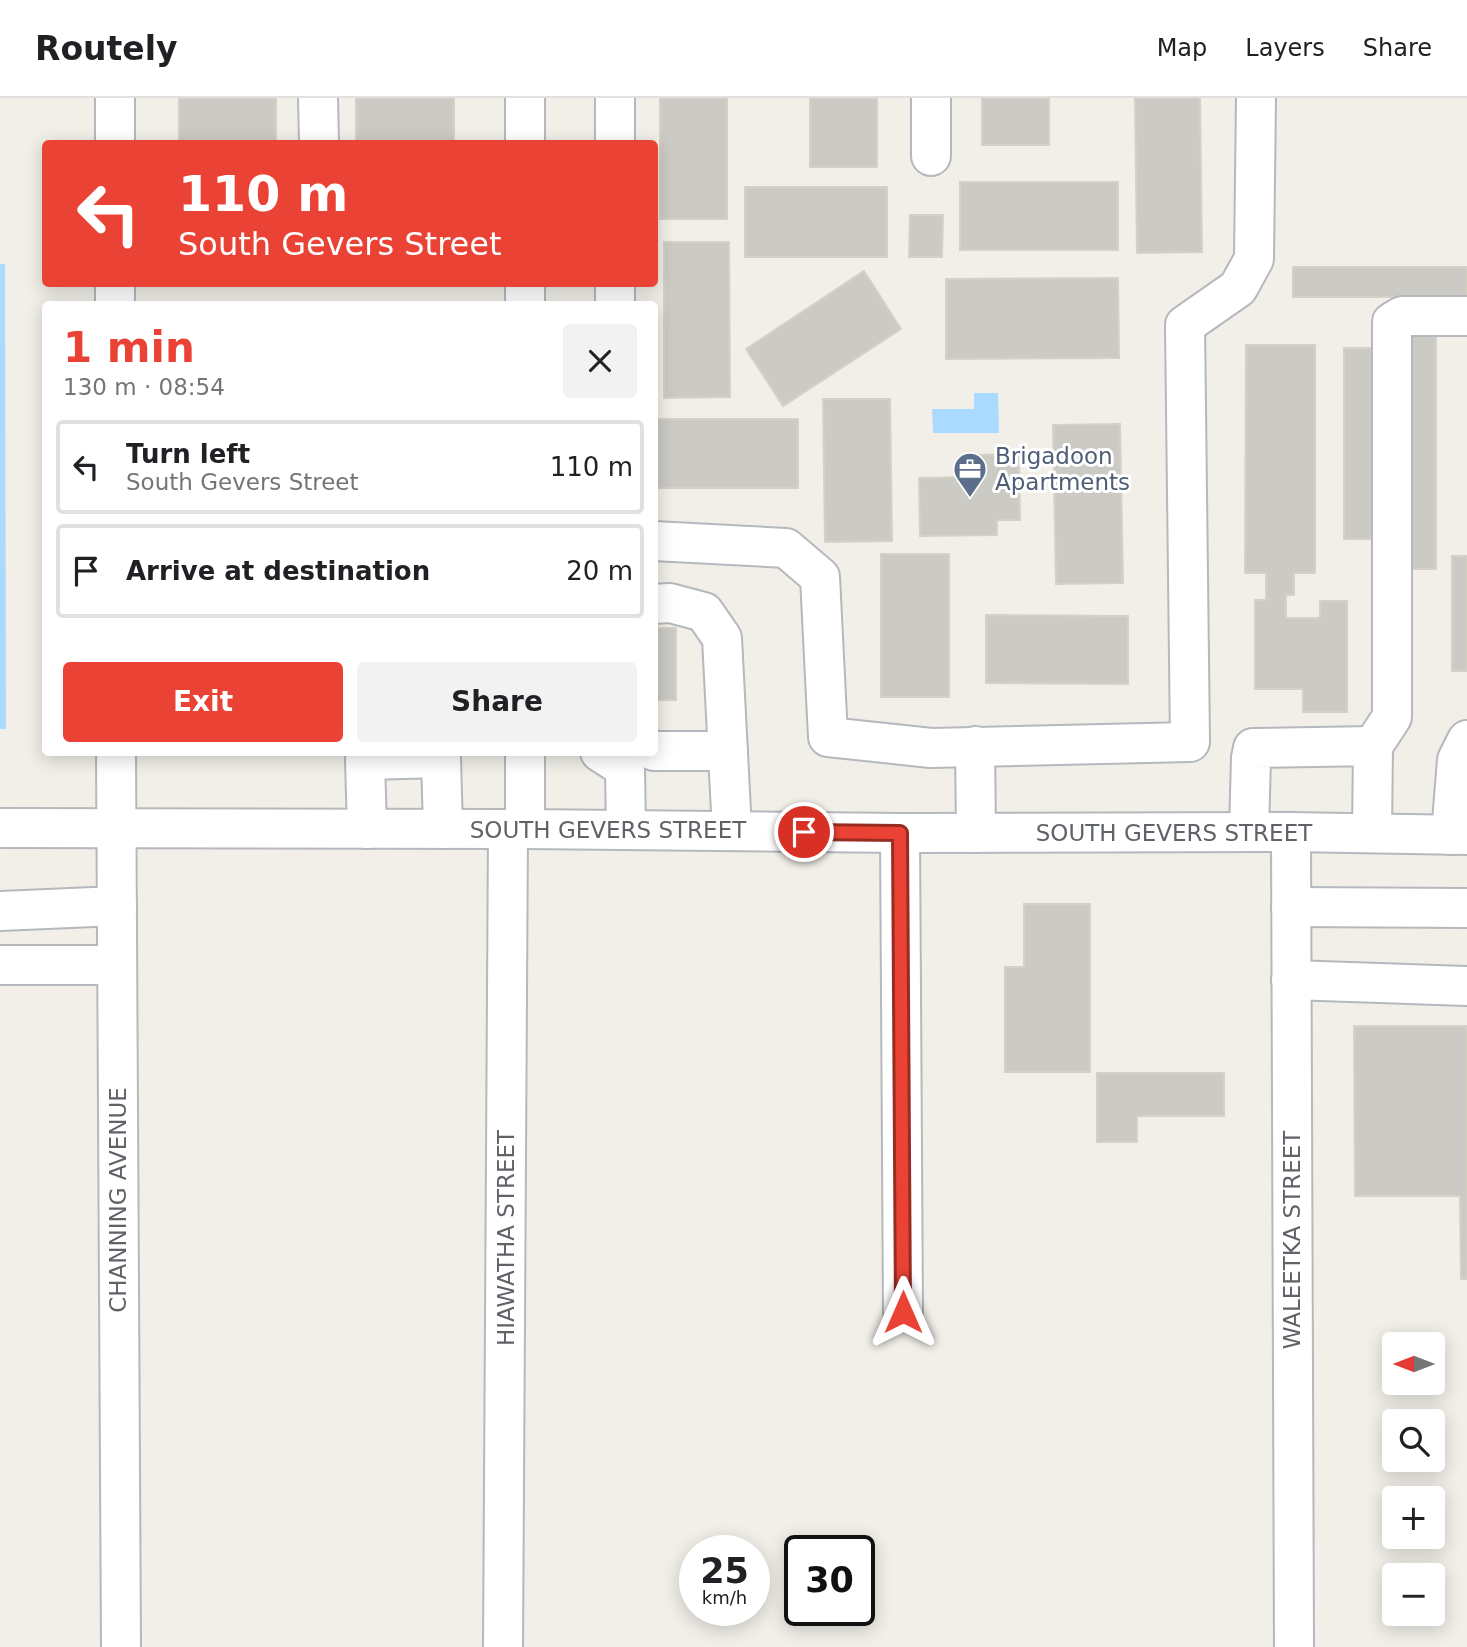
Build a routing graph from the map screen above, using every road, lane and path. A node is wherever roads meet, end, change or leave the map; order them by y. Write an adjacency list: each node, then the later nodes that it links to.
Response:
1 (115, 98): 7 (street)
2 (318, 98): 8 (street)
3 (525, 98): 9 (street)
4 (615, 98): 10 (street)
5 (931, 98): 11 (street)
6 (1256, 98): 16 (street)
7 (115, 140)
8 (319, 140)
9 (525, 140)
10 (615, 140)
11 (931, 156)
12 (1467, 316): 17 (street)
13 (658, 541): 16 (street)
14 (658, 604): 19 (street)
15 (1467, 740): 35 (street)
16 (975, 746): 33 (street)
17 (1373, 746): 30 (street); 34 (street)
18 (658, 751): 19 (street)
19 (728, 751): 29 (street)
20 (116, 756): 24 (street, CHANNING AVENUE)
21 (525, 756): 27 (street, HIAWATHA STREET)
22 (606, 756): 28 (street)
23 (0, 828): 24 (street, SOUTH GEVERS STREET)
24 (116, 828): 25 (street, SOUTH GEVERS STREET); 36 (street, CHANNING AVENUE)
25 (367, 829): 26 (street, SOUTH GEVERS STREET); 26 (street)
26 (443, 829): 27 (street, SOUTH GEVERS STREET)
27 (517, 829): 28 (street, SOUTH GEVERS STREET); 46 (street, HIAWATHA STREET)
28 (626, 830): 29 (street, SOUTH GEVERS STREET)
29 (732, 831): 32 (street, SOUTH GEVERS STREET)
30 (1249, 832): 31 (street, SOUTH GEVERS STREET); 33 (street, SOUTH GEVERS STREET)
31 (1291, 832): 34 (street, SOUTH GEVERS STREET); 37 (street, WALEETKA STREET)
32 (900, 833): 33 (street, SOUTH GEVERS STREET); 44 (street)
33 (976, 833)
34 (1372, 833): 35 (street, SOUTH GEVERS STREET)
35 (1459, 835)
36 (117, 906): 39 (street); 41 (street, CHANNING AVENUE)
37 (1291, 907): 38 (street); 42 (street, WALEETKA STREET)
38 (1467, 908)
39 (0, 911)
40 (0, 965): 41 (street)
41 (117, 965): 45 (street, CHANNING AVENUE)
42 (1291, 981): 43 (street); 47 (street, WALEETKA STREET)
43 (1467, 986)
44 (903, 1312)
45 (121, 1647)
46 (503, 1647)
47 (1294, 1647)

